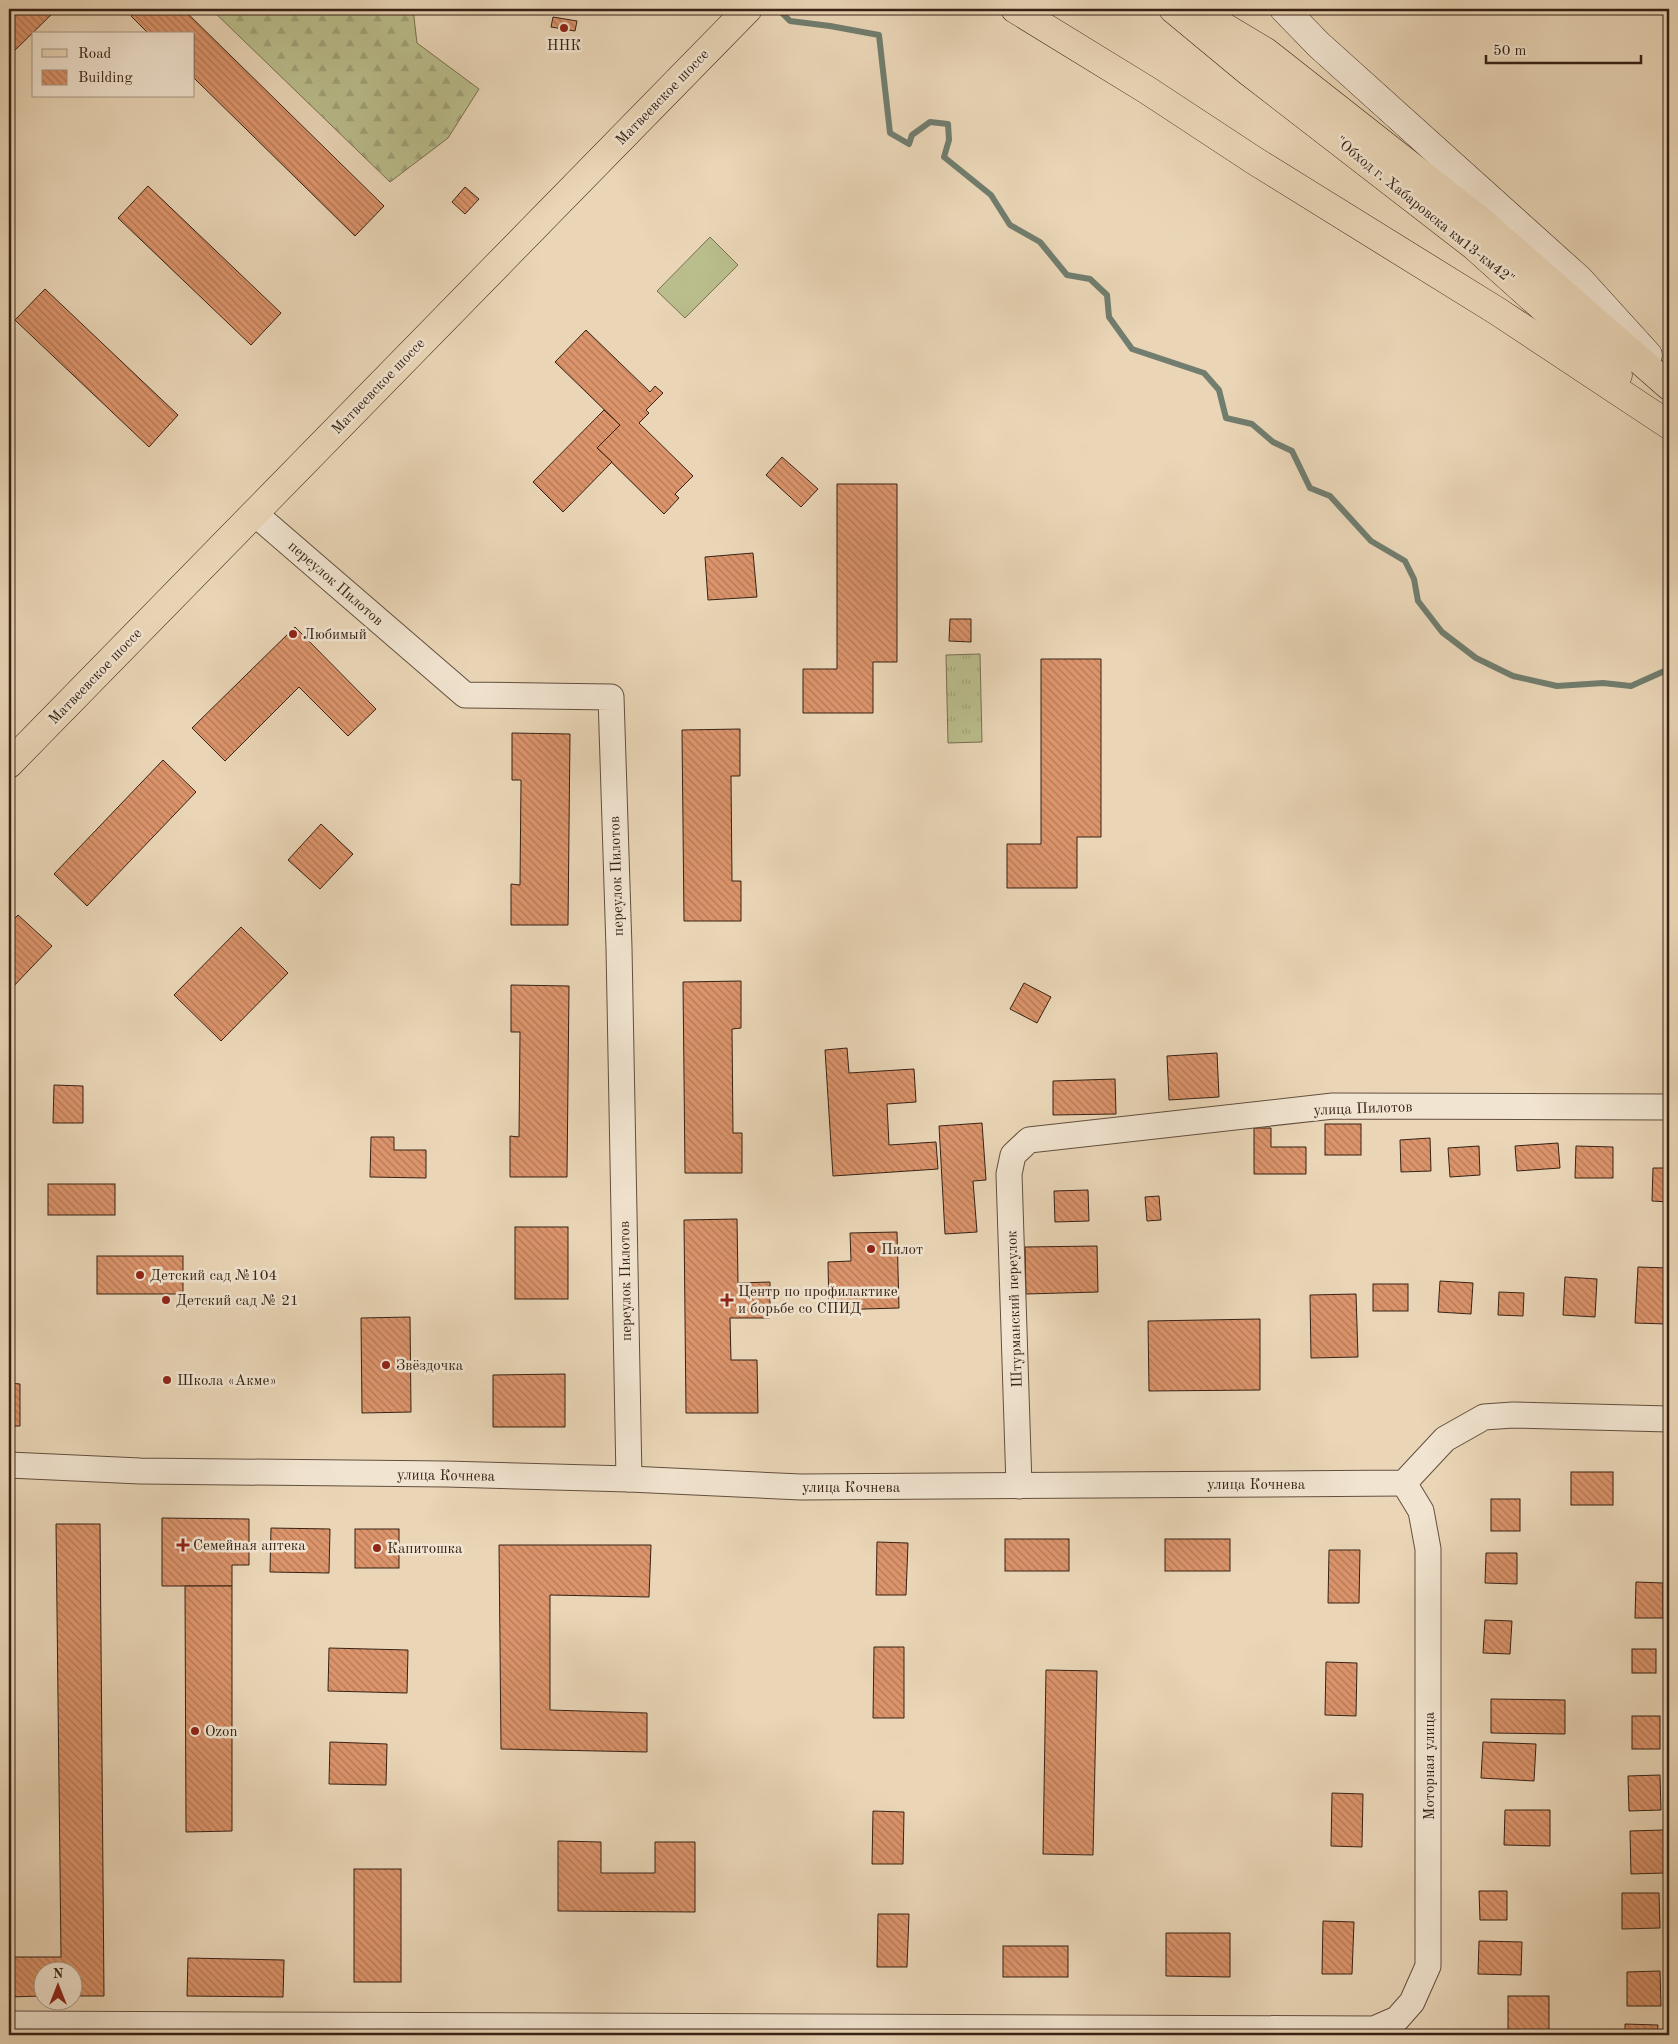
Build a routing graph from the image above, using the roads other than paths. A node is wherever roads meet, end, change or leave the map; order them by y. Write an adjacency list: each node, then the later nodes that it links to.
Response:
1 (1015, 9): 9 (main road)
2 (1173, 9): 8 (main road, "Обход г. Хабаровска км13-км42")
3 (1194, 9): 7 (main road, "Обход г. Хабаровска км13-км42")
4 (1284, 9): 6 (main road)
5 (742, 16): 10 (main road, Матвеевское шоссе)
6 (1669, 378)
7 (1669, 386)
8 (1669, 420)
9 (1669, 425)
10 (254, 513): 11 (main road, Матвеевское шоссе); 16 (street, переулок Пилотов)
11 (9, 764)
12 (1669, 1107): 13 (street, улица Пилотов)
13 (1028, 1140): 18 (street, Штурманский переулок)
14 (1669, 1419): 17 (street)
15 (9, 1464): 16 (street, улица Кочнева)
16 (629, 1479): 18 (street, улица Кочнева)
17 (1404, 1483): 18 (street, улица Кочнева); 19 (street, Моторная улица)
18 (1019, 1486)
19 (9, 2024)

